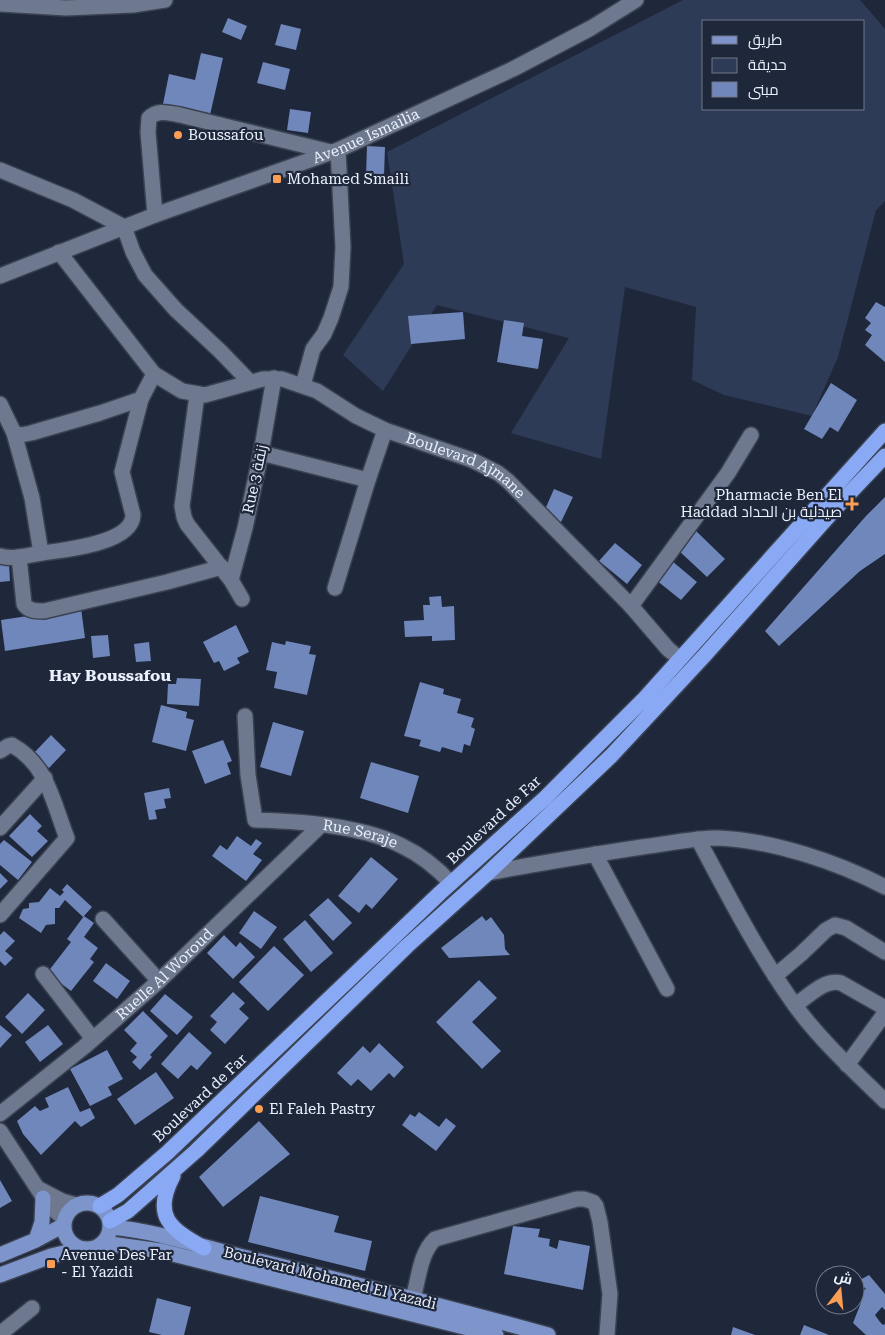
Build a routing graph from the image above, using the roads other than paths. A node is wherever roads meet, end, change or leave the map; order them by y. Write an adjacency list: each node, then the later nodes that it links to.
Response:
1 (165, 0): 3 (street)
2 (636, 0): 4 (street, Avenue Ismailia)
3 (0, 4)
4 (335, 151): 6 (street, Avenue Ismailia); 6 (street); 13 (street)
5 (0, 170): 7 (street)
6 (155, 214): 7 (street, Avenue Ismailia)
7 (124, 227): 8 (street, Avenue Ismailia); 12 (street)
8 (60, 252): 9 (street, Avenue Ismailia); 10 (street)
9 (0, 276)
10 (154, 374): 14 (street); 15 (street)
11 (274, 378): 12 (street, Boulevard Ajmane); 13 (street, Boulevard Ajmane); 21 (street, Rue 3 زنقة)
12 (250, 382): 14 (street, Boulevard Ajmane)
13 (303, 385): 17 (street, Boulevard Ajmane)
14 (197, 395): 27 (street)
15 (140, 399): 19 (street); 24 (street)
16 (0, 404): 19 (street)
17 (385, 430): 23 (street); 31 (street, Boulevard Ajmane)
18 (885, 431): 32 (highway, Boulevard de Far)
19 (14, 433): 24 (street)
20 (751, 435): 31 (street)
21 (261, 453): 23 (street); 28 (street, Rue 3 زنقة)
22 (885, 456): 40 (highway)
23 (368, 480): 29 (street)
24 (40, 553): 26 (street)
25 (0, 556): 26 (street)
26 (19, 557): 27 (street)
27 (222, 568): 28 (street)
28 (231, 580): 30 (street)
29 (335, 588)
30 (242, 599)
31 (631, 606): 32 (street, Boulevard Ajmane)
32 (679, 658): 41 (highway, Boulevard de Far)
33 (245, 716): 36 (street, Rue Seraje)
34 (0, 751): 35 (street)
35 (45, 778): 37 (street); 43 (street)
36 (321, 825): 41 (street, Rue Seraje); 48 (street, Ruelle Al Woroud)
37 (0, 828)
38 (698, 839): 39 (street); 42 (street); 47 (street)
39 (595, 854): 40 (street); 49 (street)
40 (488, 873): 58 (highway)
41 (451, 883): 61 (highway, Boulevard de Far)
42 (885, 886)
43 (0, 915)
44 (103, 919): 48 (street)
45 (885, 952): 47 (street)
46 (43, 974): 53 (street)
47 (775, 976): 50 (street)
48 (159, 981): 53 (street, Ruelle Al Woroud)
49 (667, 989)
50 (795, 1006): 51 (street); 54 (street)
51 (885, 1008)
52 (885, 1013): 54 (street)
53 (93, 1039): 56 (street, Ruelle Al Woroud)
54 (847, 1065): 55 (street)
55 (885, 1101)
56 (0, 1114)
57 (1, 1134): 59 (street)
58 (178, 1166): 63 (highway); 66 (highway)
59 (40, 1193): 60 (street); 62 (street); 64 (main road)
60 (76, 1205): 61 (main road); 62 (main road)
61 (100, 1206): 63 (main road)
62 (64, 1222): 64 (main road); 67 (main road)
63 (110, 1224): 65 (main road); 66 (main road, Boulevard Mohamed El Yazadi)
64 (36, 1240): 68 (main road)
65 (103, 1243): 67 (main road); 73 (main road, Boulevard Mohamed El Yazadi)
66 (204, 1248): 70 (main road, Boulevard Mohamed El Yazadi)
67 (80, 1249): 69 (main road)
68 (0, 1256)
69 (0, 1275)
70 (413, 1298): 74 (main road, Boulevard Mohamed El Yazadi); 75 (street)
71 (32, 1308): 72 (street)
72 (0, 1334)
73 (496, 1335)
74 (548, 1335)
75 (607, 1335)

